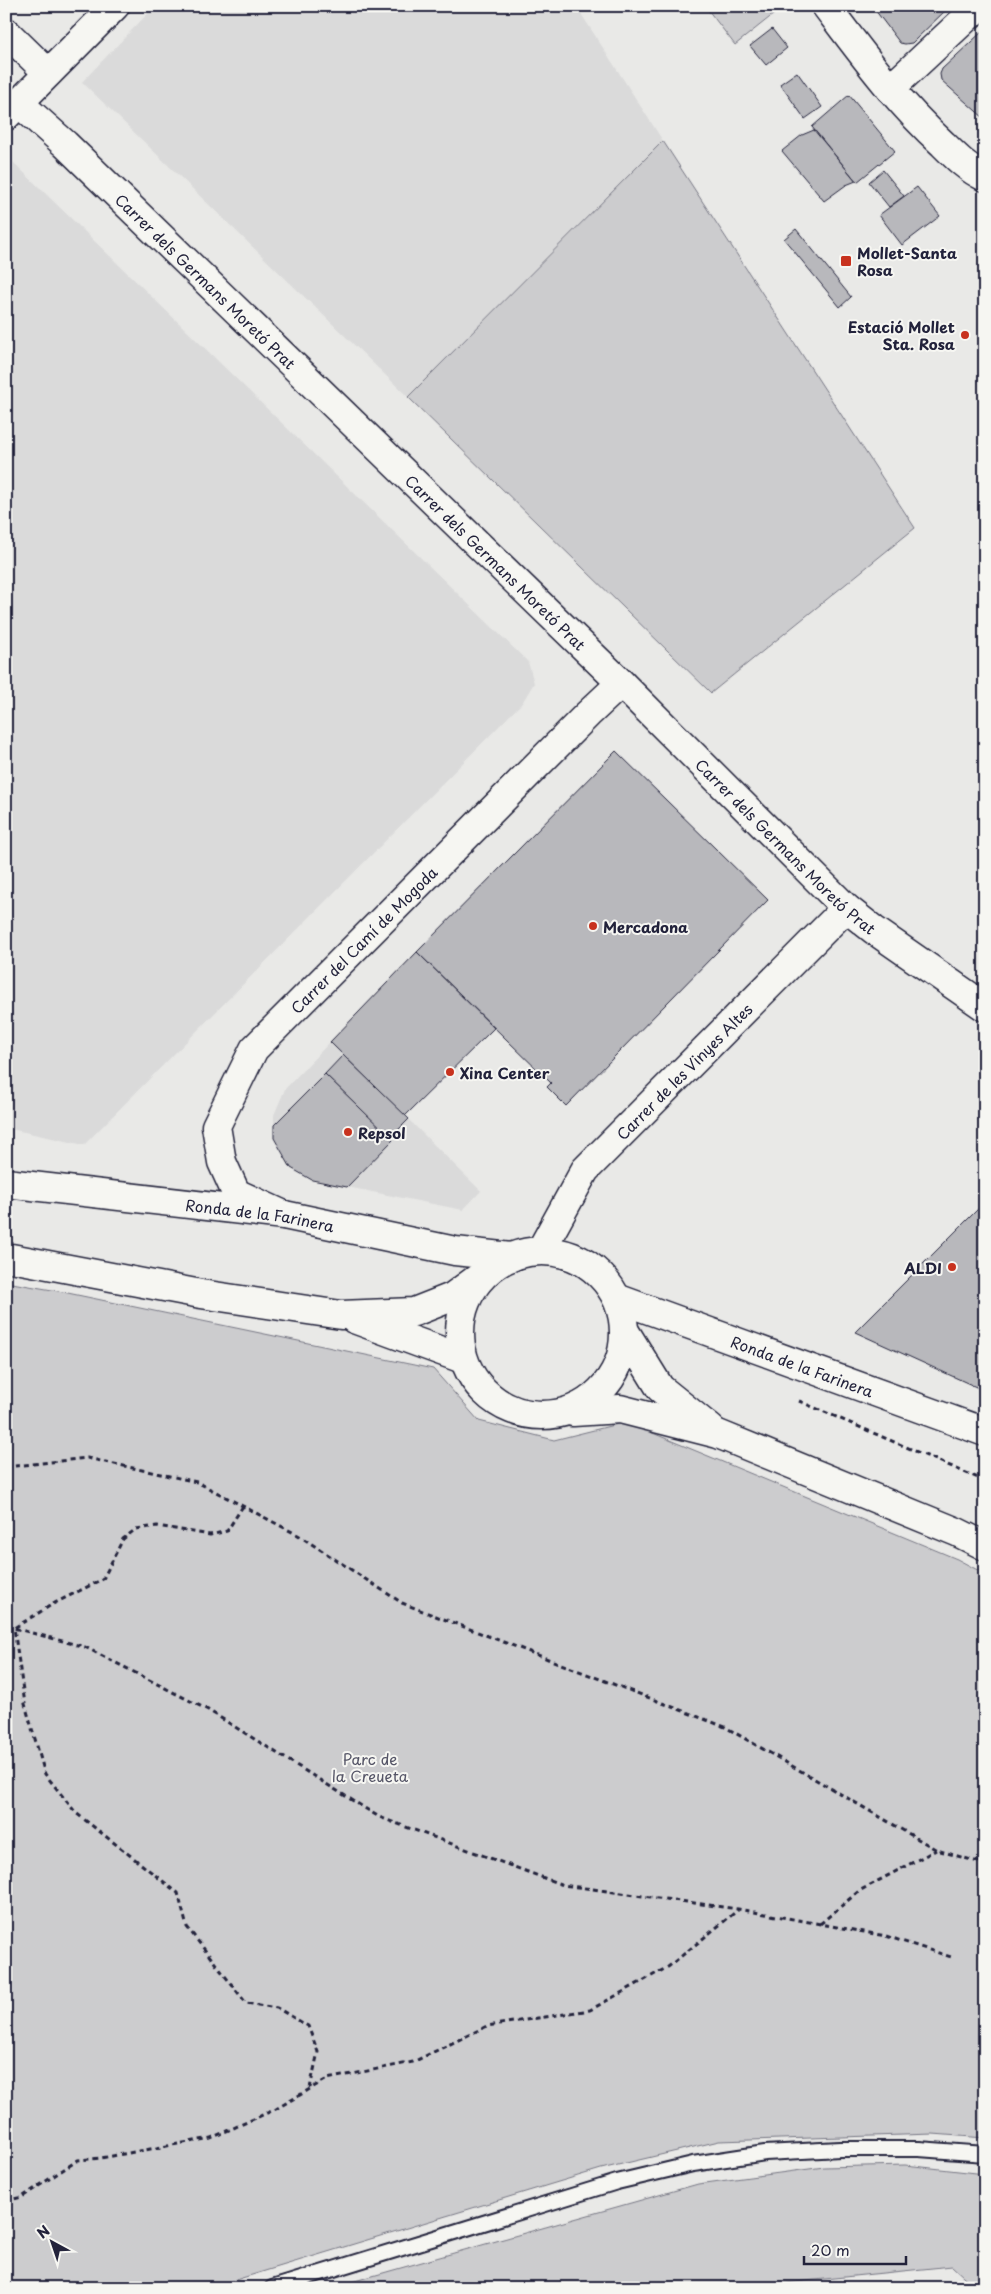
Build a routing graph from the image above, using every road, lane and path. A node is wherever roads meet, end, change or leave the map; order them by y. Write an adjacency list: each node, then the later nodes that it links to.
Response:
1 (115, 6): 5 (street)
2 (826, 6): 6 (street)
3 (979, 6): 6 (street)
4 (6, 32): 5 (street)
5 (48, 73): 7 (street)
6 (890, 90): 8 (street)
7 (13, 109): 9 (street, Carrer dels Germans Moretó Prat)
8 (985, 177)
9 (621, 684): 10 (street, Carrer dels Germans Moretó Prat); 13 (street, Carrer del Camí de Mogoda)
10 (846, 908): 11 (street, Carrer dels Germans Moretó Prat); 14 (street, Carrer de les Vinyes Altes)
11 (985, 1007)
12 (6, 1183): 13 (street, Ronda de la Farinera)
13 (284, 1214): 16 (street, Ronda de la Farinera)
14 (541, 1250): 16 (street); 18 (street)
15 (6, 1257): 19 (street)
16 (511, 1257): 17 (street)
17 (485, 1273): 19 (street); 21 (street)
18 (619, 1299): 20 (street); 24 (street, Ronda de la Farinera)
19 (340, 1315): 21 (street)
20 (626, 1334): 23 (street); 25 (street)
21 (463, 1359): 23 (street)
22 (795, 1399): 27 (path)
23 (567, 1413): 25 (street)
24 (985, 1432)
25 (718, 1434): 29 (street)
26 (6, 1467): 28 (path)
27 (985, 1481)
28 (243, 1506): 31 (path); 32 (path)
29 (985, 1546)
30 (6, 1626): 31 (path)
31 (14, 1628): 34 (path); 37 (path)
32 (937, 1850): 33 (path); 35 (path)
33 (985, 1864)
34 (738, 1910): 35 (path); 37 (path)
35 (819, 1924): 36 (path)
36 (951, 1957)
37 (310, 2088): 39 (path)
38 (985, 2154): 40 (lane)
39 (6, 2201)
40 (272, 2288)

